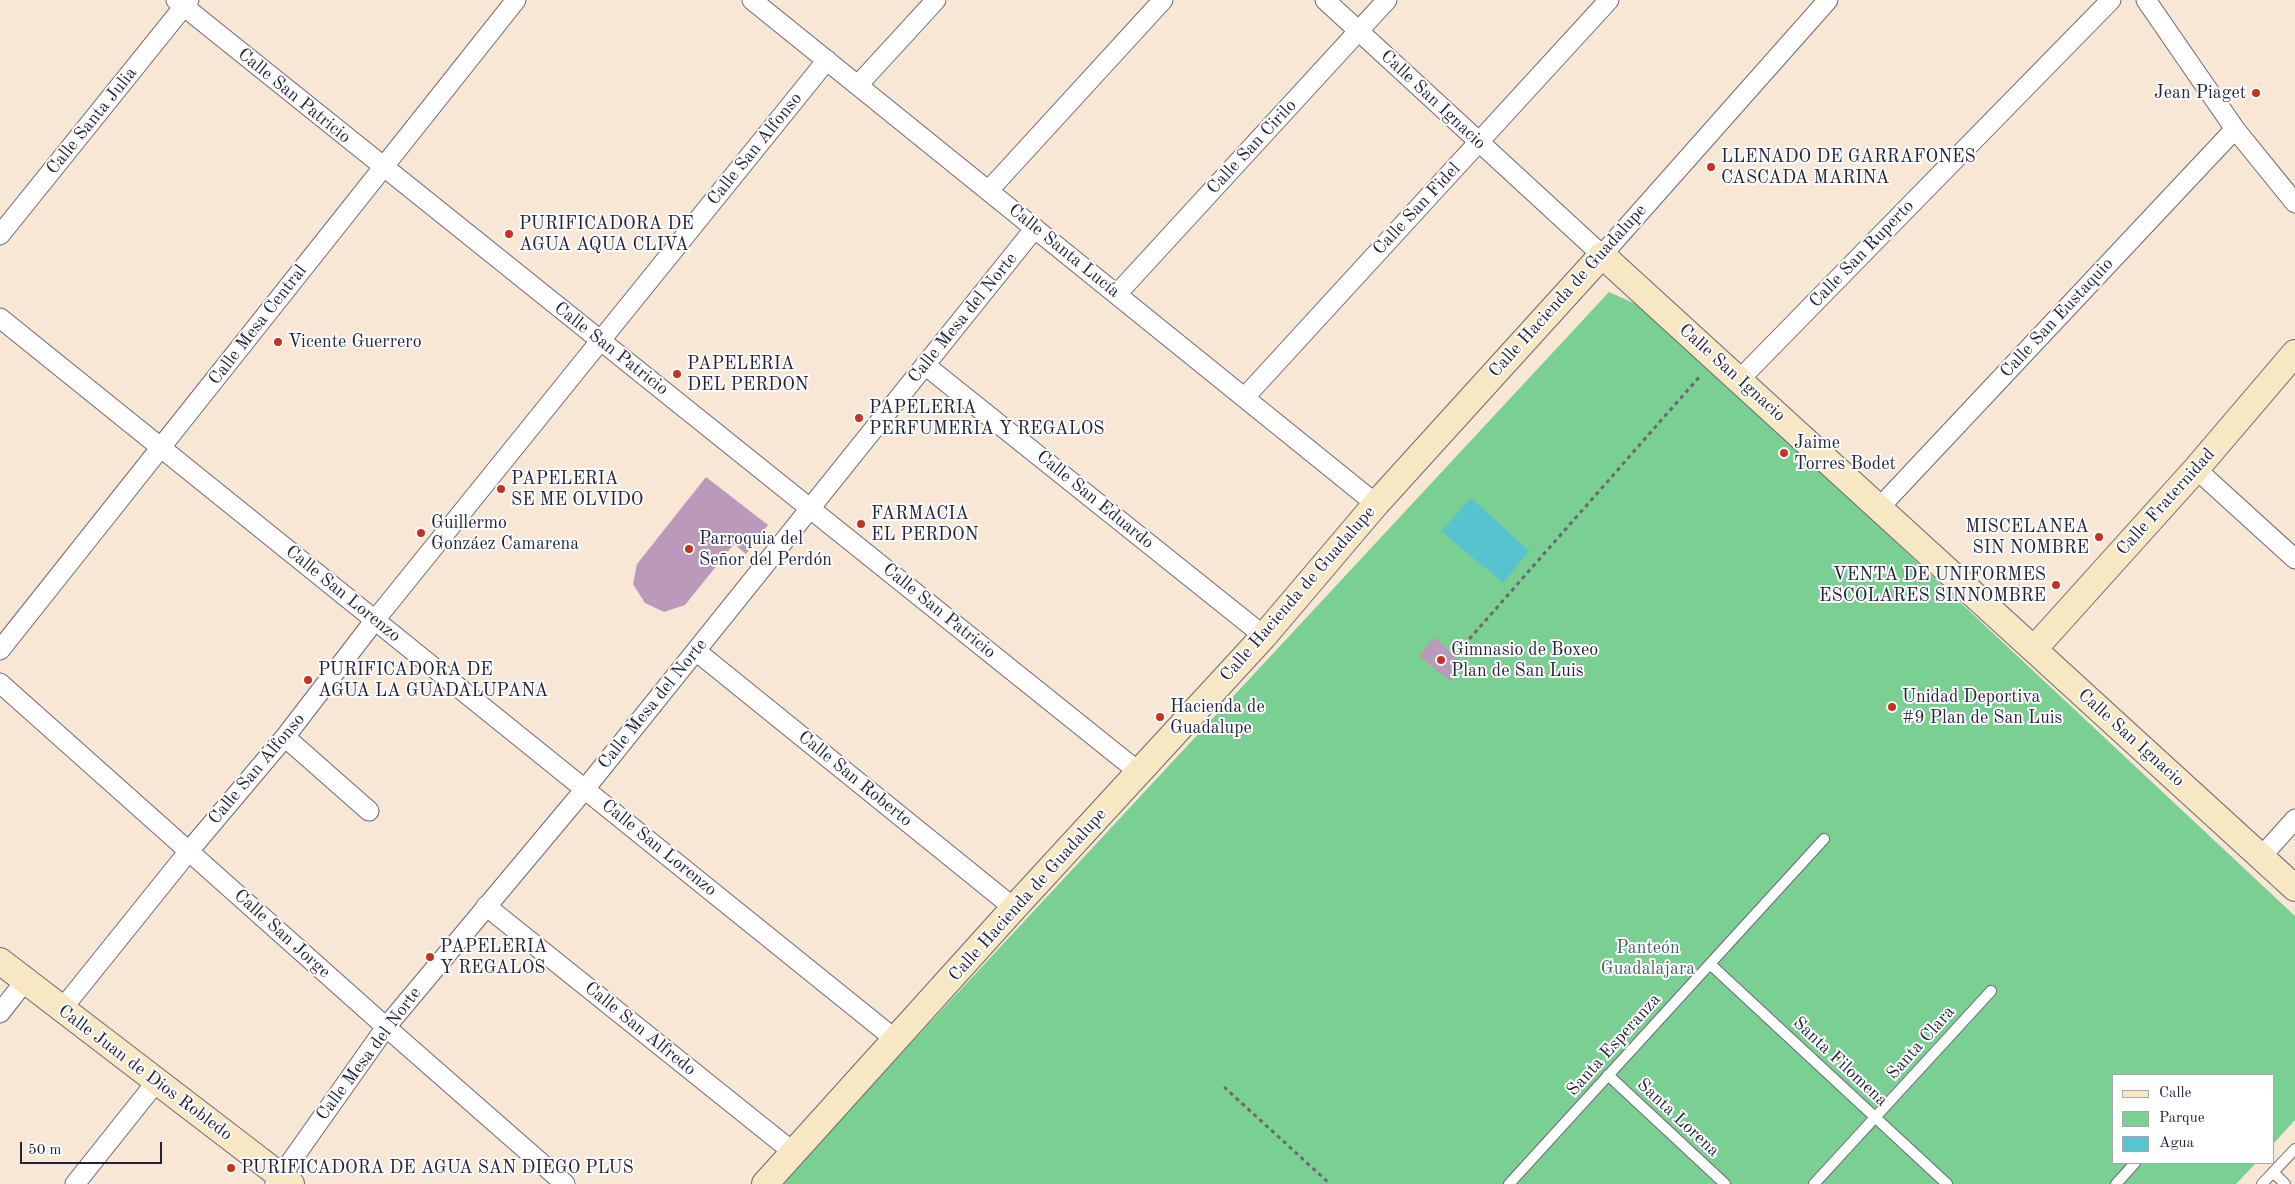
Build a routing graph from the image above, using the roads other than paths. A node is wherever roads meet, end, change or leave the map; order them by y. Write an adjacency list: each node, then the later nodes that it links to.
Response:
1 (516, 0): 17 (street, Calle Mesa Central)
2 (752, 0): 13 (street, Calle Santa Lucía)
3 (936, 0): 14 (street)
4 (1163, 0): 18 (street)
5 (1325, 0): 12 (street, Calle San Ignacio)
6 (1387, 0): 12 (street, Calle San Cirilo)
7 (1609, 0): 16 (street, Calle San Fidel)
8 (1828, 0): 22 (street, Calle Hacienda de Guadalupe)
9 (2111, 0): 28 (street, Calle San Ruperto)
10 (2146, 0): 15 (street)
11 (183, 2): 17 (street, Calle San Patricio); 21 (street, Calle Santa Julia)
12 (1358, 31): 16 (street, Calle San Ignacio); 23 (street, Calle San Cirilo)
13 (826, 60): 14 (street, Calle Santa Lucía); 25 (street, Calle San Alfonso)
14 (858, 85): 18 (street, Calle Santa Lucía)
15 (2235, 129): 19 (street); 34 (street, Calle San Eustaquio)
16 (1479, 142): 22 (street, Calle San Ignacio); 29 (street, Calle San Fidel)
17 (383, 168): 25 (street, Calle San Patricio); 30 (street, Calle Mesa Central)
18 (988, 190): 20 (street, Calle Santa Lucía)
19 (2295, 203)
20 (1035, 228): 23 (street, Calle Santa Lucía); 27 (street, Calle Mesa del Norte)
21 (0, 235)
22 (1602, 255): 28 (street, Calle San Ignacio); 32 (street, Calle Hacienda de Guadalupe)
23 (1117, 294): 29 (street, Calle Santa Lucía)
24 (0, 318): 30 (street, Calle San Lorenzo)
25 (600, 340): 33 (street, Calle San Patricio); 36 (street, Calle San Alfonso)
26 (2295, 353): 31 (street, Calle Fraternidad)
27 (925, 365): 33 (street, Calle Mesa del Norte); 37 (street, Calle San Eduardo)
28 (1739, 380): 34 (street, Calle San Ignacio)
29 (1244, 397): 32 (street, Calle Santa Lucía)
30 (161, 448): 36 (street, Calle San Lorenzo); 39 (street, Calle Mesa Central)
31 (2196, 469): 35 (street); 38 (street, Calle Fraternidad)
32 (1376, 504): 37 (street, Calle Hacienda de Guadalupe)
33 (811, 508): 40 (street, Calle Mesa del Norte); 43 (street, Calle San Patricio)
34 (1879, 508): 38 (street, Calle San Ignacio)
35 (2295, 559)
36 (375, 620): 42 (street, Calle San Alfonso); 44 (street, Calle San Lorenzo)
37 (1264, 636): 43 (street, Calle Hacienda de Guadalupe)
38 (2034, 649): 49 (street, Calle San Ignacio)
39 (0, 650)
40 (696, 651): 44 (street, Calle Mesa del Norte); 52 (street, Calle San Roberto)
41 (0, 683): 48 (street, Calle San Jorge)
42 (285, 737): 45 (street); 48 (street, Calle San Alfonso)
43 (1140, 773): 52 (street, Calle Hacienda de Guadalupe)
44 (585, 789): 51 (street, Calle Mesa del Norte); 60 (street, Calle San Lorenzo)
45 (369, 811)
46 (2295, 819): 49 (street)
47 (1824, 839): 54 (lane, Santa Esperanza)
48 (189, 851): 57 (street, Calle San Alfonso); 59 (street, Calle San Jorge)
49 (2261, 857): 50 (street, Calle San Ignacio)
50 (2295, 888)
51 (486, 906): 59 (street, Calle Mesa del Norte); 65 (street, Calle San Alfredo)
52 (1014, 908): 60 (street, Calle Hacienda de Guadalupe)
53 (0, 961): 55 (street, Calle Juan de Dios Robledo)
54 (1710, 964): 61 (lane, Santa Esperanza); 63 (lane, Santa Filomena)
55 (26, 981): 57 (street, Calle Juan de Dios Robledo); 58 (street)
56 (1991, 991): 63 (lane, Santa Clara)
57 (62, 1009): 62 (street, Calle Juan de Dios Robledo)
58 (0, 1013)
59 (386, 1027): 68 (street, Calle Mesa del Norte); 70 (street, Calle San Jorge)
60 (896, 1040): 65 (street, Calle Hacienda de Guadalupe)
61 (1608, 1075): 72 (lane, Santa Esperanza); 73 (lane, Santa Lorena)
62 (157, 1081): 68 (street, Calle Juan de Dios Robledo); 69 (street)
63 (1875, 1118): 74 (lane, Santa Clara); 75 (lane, Santa Filomena)
64 (2295, 1149): 67 (lane)
65 (793, 1152): 71 (street, Calle Hacienda de Guadalupe)
66 (2134, 1164): 76 (lane)
67 (2273, 1172): 77 (lane); 78 (lane)
68 (282, 1181)
69 (75, 1184)
70 (565, 1184)
71 (765, 1184)
72 (1509, 1184)
73 (1724, 1184)
74 (1814, 1184)
75 (1946, 1184)
76 (2116, 1184)
77 (2262, 1184)
78 (2285, 1184)

